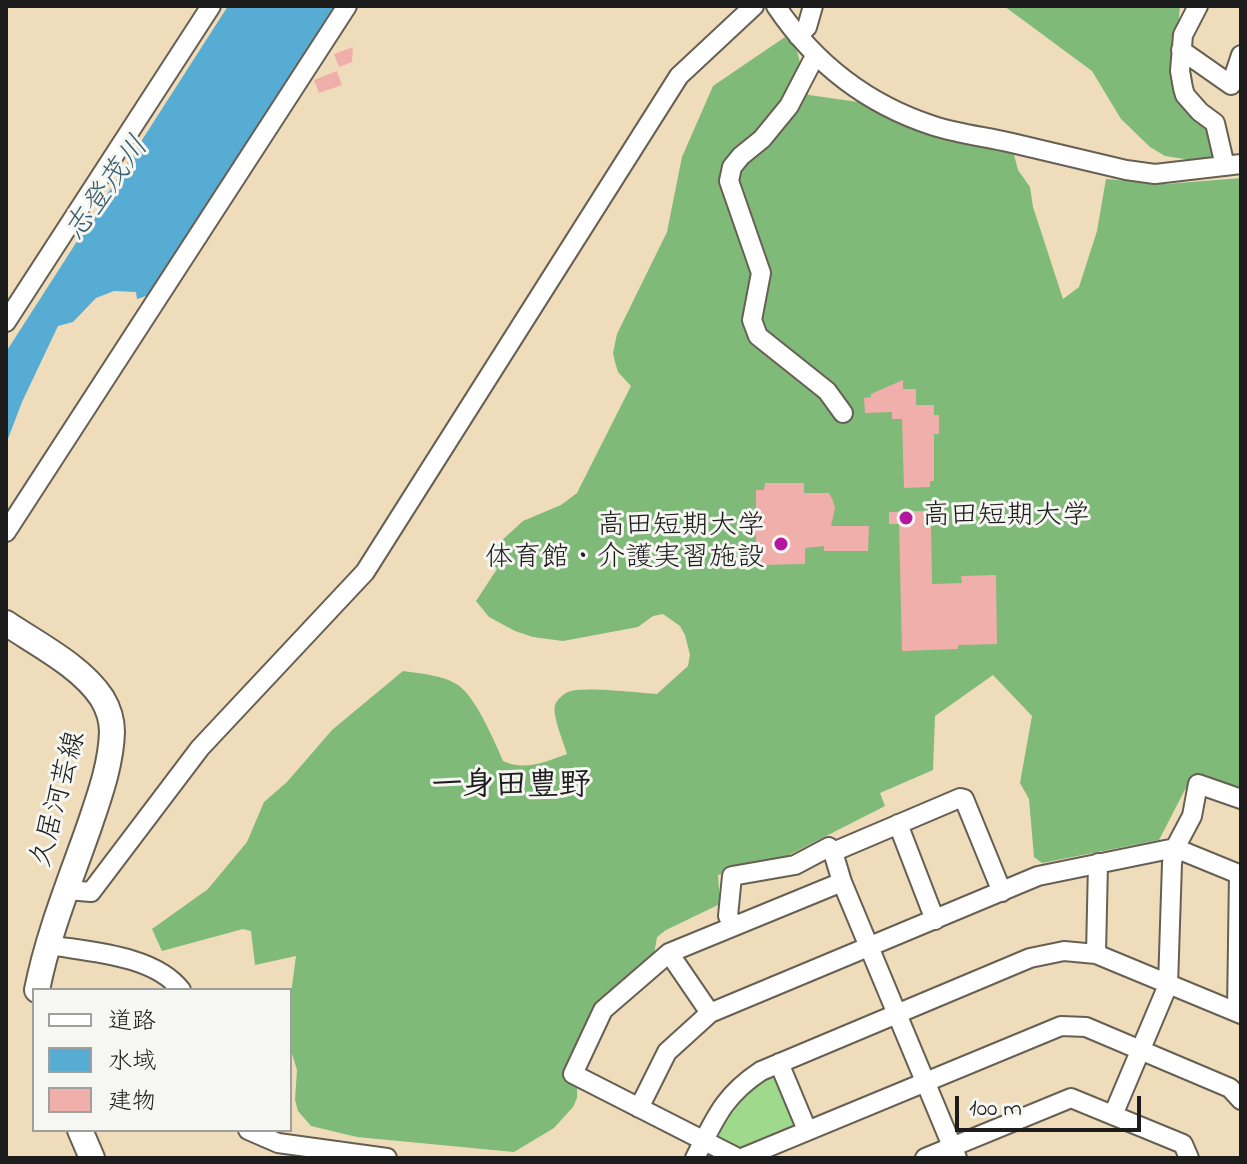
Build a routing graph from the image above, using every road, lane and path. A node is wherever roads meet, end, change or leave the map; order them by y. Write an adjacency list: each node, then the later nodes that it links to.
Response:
1 (211, 6): 12 (street)
2 (347, 6): 14 (street)
3 (754, 6): 23 (street)
4 (776, 6): 7 (street)
5 (813, 6): 7 (street)
6 (1198, 6): 8 (street)
7 (798, 36): 10 (street)
8 (1181, 50): 9 (street); 11 (street)
9 (1241, 55)
10 (815, 56): 11 (street); 13 (street)
11 (1233, 165)
12 (6, 322)
13 (843, 413)
14 (6, 532)
15 (6, 623): 23 (main road, 久居河芸線)
16 (1241, 799): 18 (street)
17 (898, 824): 19 (street); 24 (street); 25 (street)
18 (1175, 848): 20 (street); 21 (street); 32 (street)
19 (833, 852): 22 (street); 26 (street)
20 (1098, 863): 24 (street); 31 (street)
21 (1239, 870): 27 (street)
22 (842, 882): 26 (street); 29 (street)
23 (67, 890): 28 (main road, 久居河芸線)
24 (1002, 892): 25 (street)
25 (935, 920): 29 (street)
26 (734, 926): 30 (street)
27 (1240, 942): 36 (street)
28 (49, 945): 33 (main road, 久居河芸線); 34 (street)
29 (870, 947): 35 (street); 37 (street)
30 (669, 953): 35 (street); 42 (street)
31 (1096, 954): 32 (street); 37 (street)
32 (1168, 985): 36 (street); 38 (street)
33 (38, 988)
34 (179, 988)
35 (710, 1013): 42 (street)
36 (1239, 1013)
37 (899, 1015): 39 (street); 40 (street)
38 (1140, 1051): 40 (street); 41 (street); 43 (street)
39 (779, 1063): 44 (street); 47 (street)
40 (925, 1081): 44 (street); 48 (street)
41 (1241, 1100)
42 (639, 1108): 47 (street)
43 (1113, 1115): 48 (street); 54 (street)
44 (807, 1130): 52 (street)
45 (81, 1132): 50 (main road)
46 (253, 1132): 49 (street)
47 (699, 1150): 52 (street)
48 (955, 1152): 53 (street)
49 (315, 1154): 51 (street)
50 (92, 1158)
51 (387, 1158)
52 (740, 1158)
53 (925, 1158)
54 (1189, 1158)

